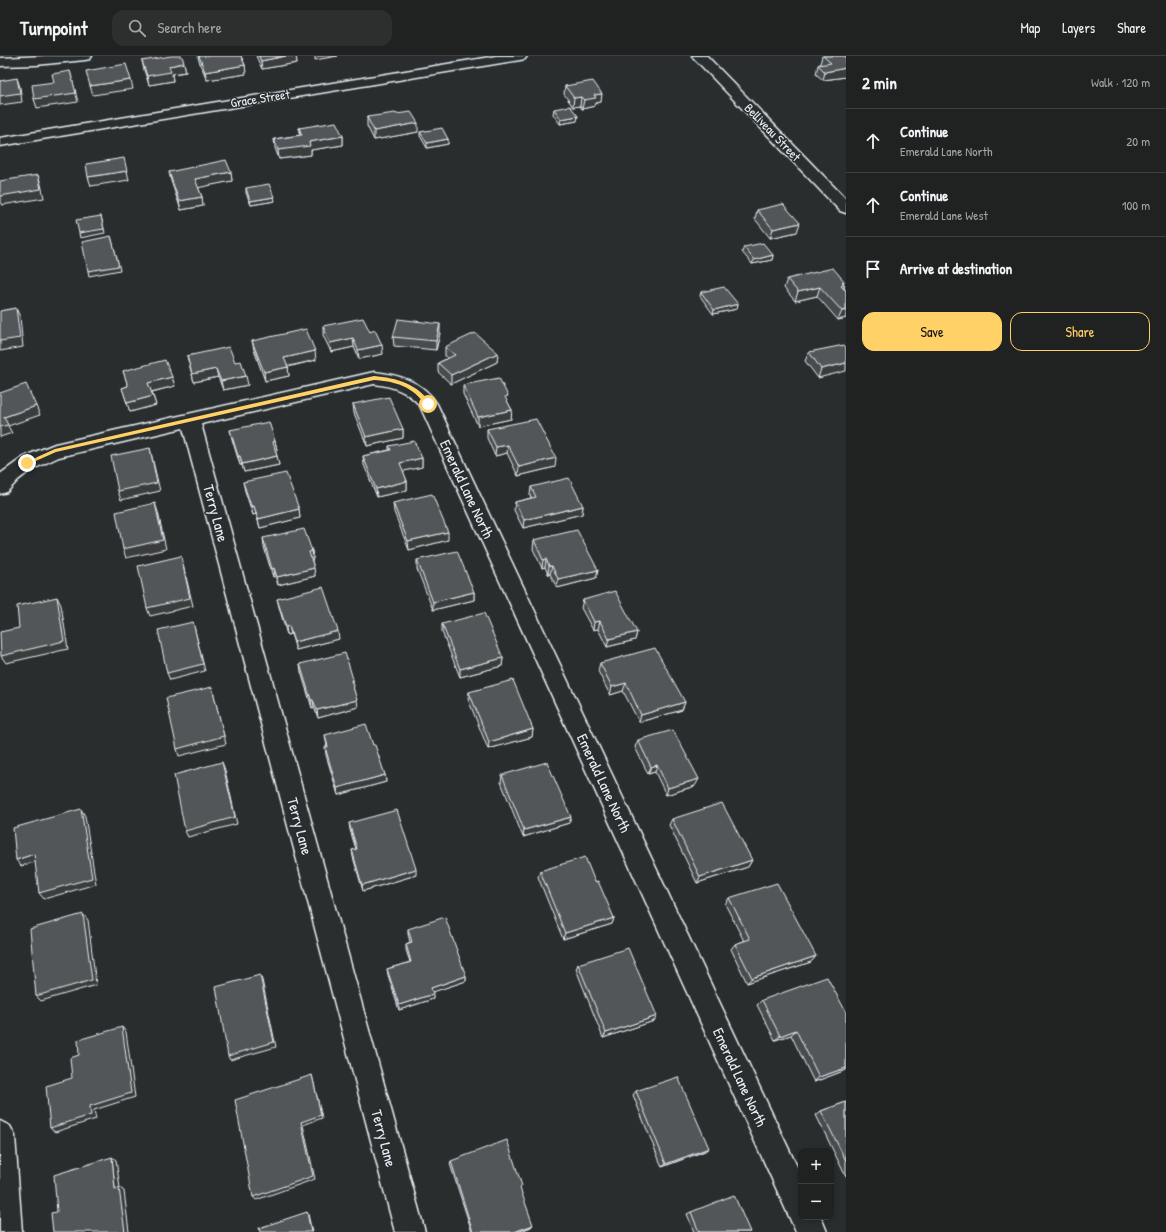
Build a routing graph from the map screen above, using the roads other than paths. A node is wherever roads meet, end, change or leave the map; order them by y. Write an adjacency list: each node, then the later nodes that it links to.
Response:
1 (86, 56): 4 (street)
2 (520, 56): 5 (street, Grace Street)
3 (699, 56): 6 (street, Belliveau Street)
4 (0, 62)
5 (0, 142)
6 (846, 208)
7 (190, 419): 8 (street, Emerald Lane North); 10 (street, Emerald Lane North); 13 (street, Terry Lane)
8 (0, 487)
9 (0, 1136): 12 (street)
10 (798, 1202)
11 (806, 1220): 14 (street)
12 (7, 1232)
13 (410, 1232)
14 (812, 1232)

